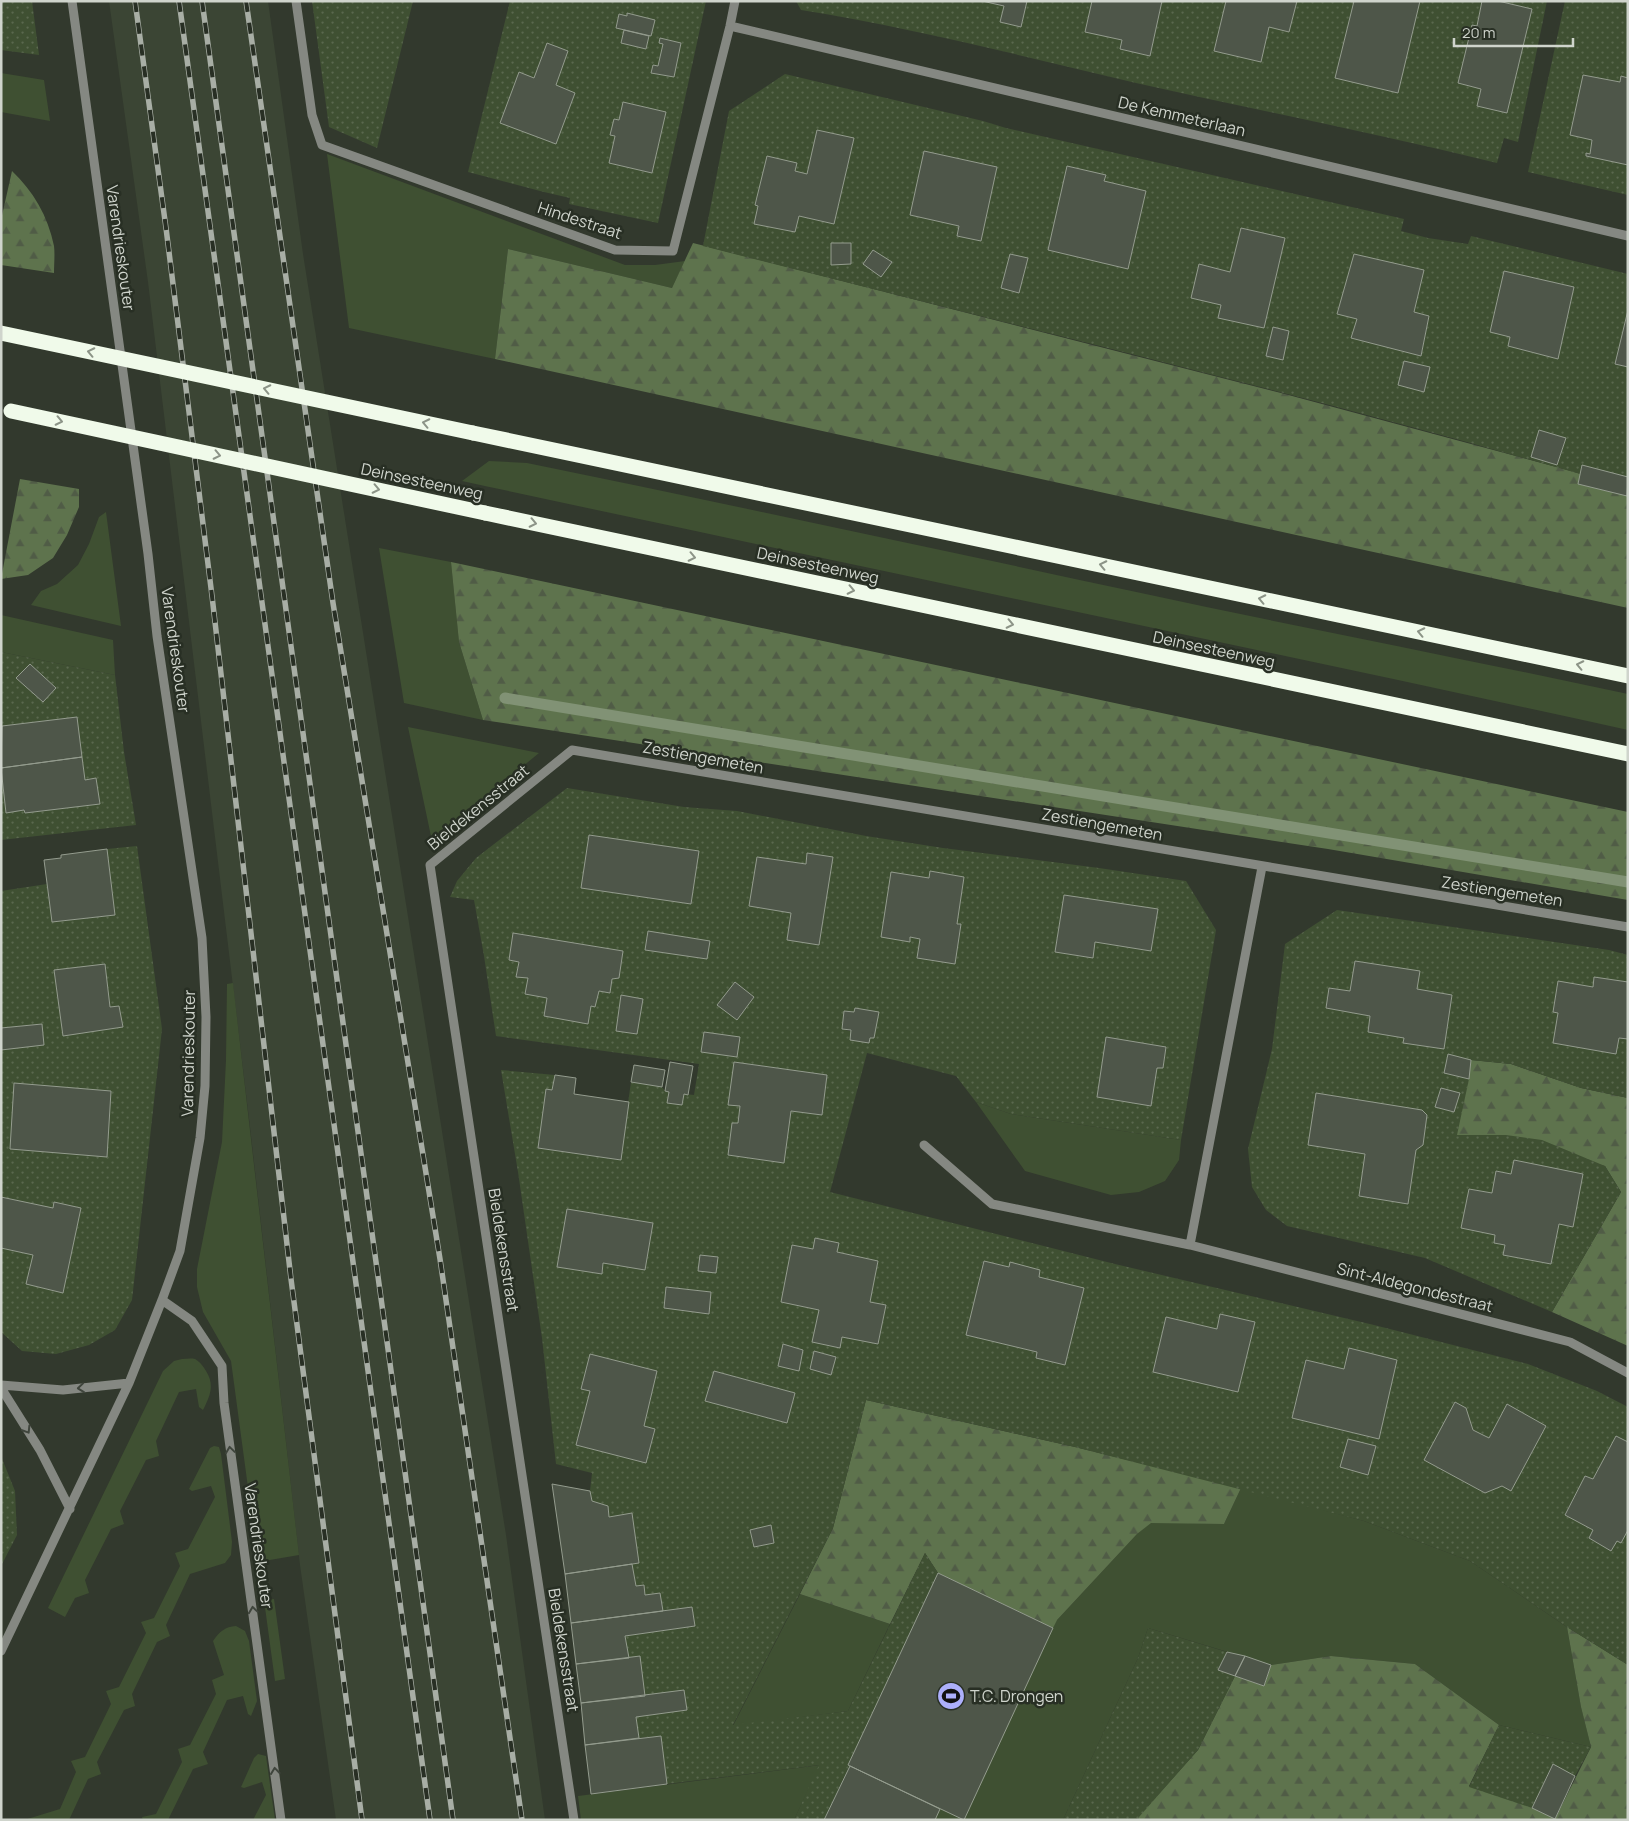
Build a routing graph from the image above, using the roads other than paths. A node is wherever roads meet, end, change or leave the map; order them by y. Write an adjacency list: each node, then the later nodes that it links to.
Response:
1 (72, 1): 15 (street, Varendrieskouter)
2 (296, 1): 4 (street, Hindestraat)
3 (735, 1): 4 (street, Hindestraat)
4 (730, 26): 5 (street, De Kemmeterlaan)
5 (1628, 236)
6 (1, 333): 8 (highway, one-way to 6, bridge)
7 (6, 410): 10 (highway, Deinsesteenweg, one-way to 10, bridge)
8 (1628, 676)
9 (572, 750): 11 (street, Zestiengemeten); 22 (street, Bieldekensstraat)
10 (1628, 754)
11 (1262, 867): 12 (street, Zestiengemeten); 14 (street)
12 (1628, 927)
13 (924, 1145): 14 (street, Sint-Aldegondestraat)
14 (1190, 1245): 16 (street, Sint-Aldegondestraat)
15 (162, 1300): 17 (street, Varendrieskouter); 21 (street, Varendrieskouter, one-way to 15)
16 (1628, 1373)
17 (129, 1383): 18 (street, one-way to 18); 19 (street, Varendrieskouter)
18 (1, 1387): 19 (street, one-way to 19)
19 (70, 1509): 20 (street, Varendrieskouter)
20 (1, 1651)
21 (281, 1820)
22 (574, 1820)

